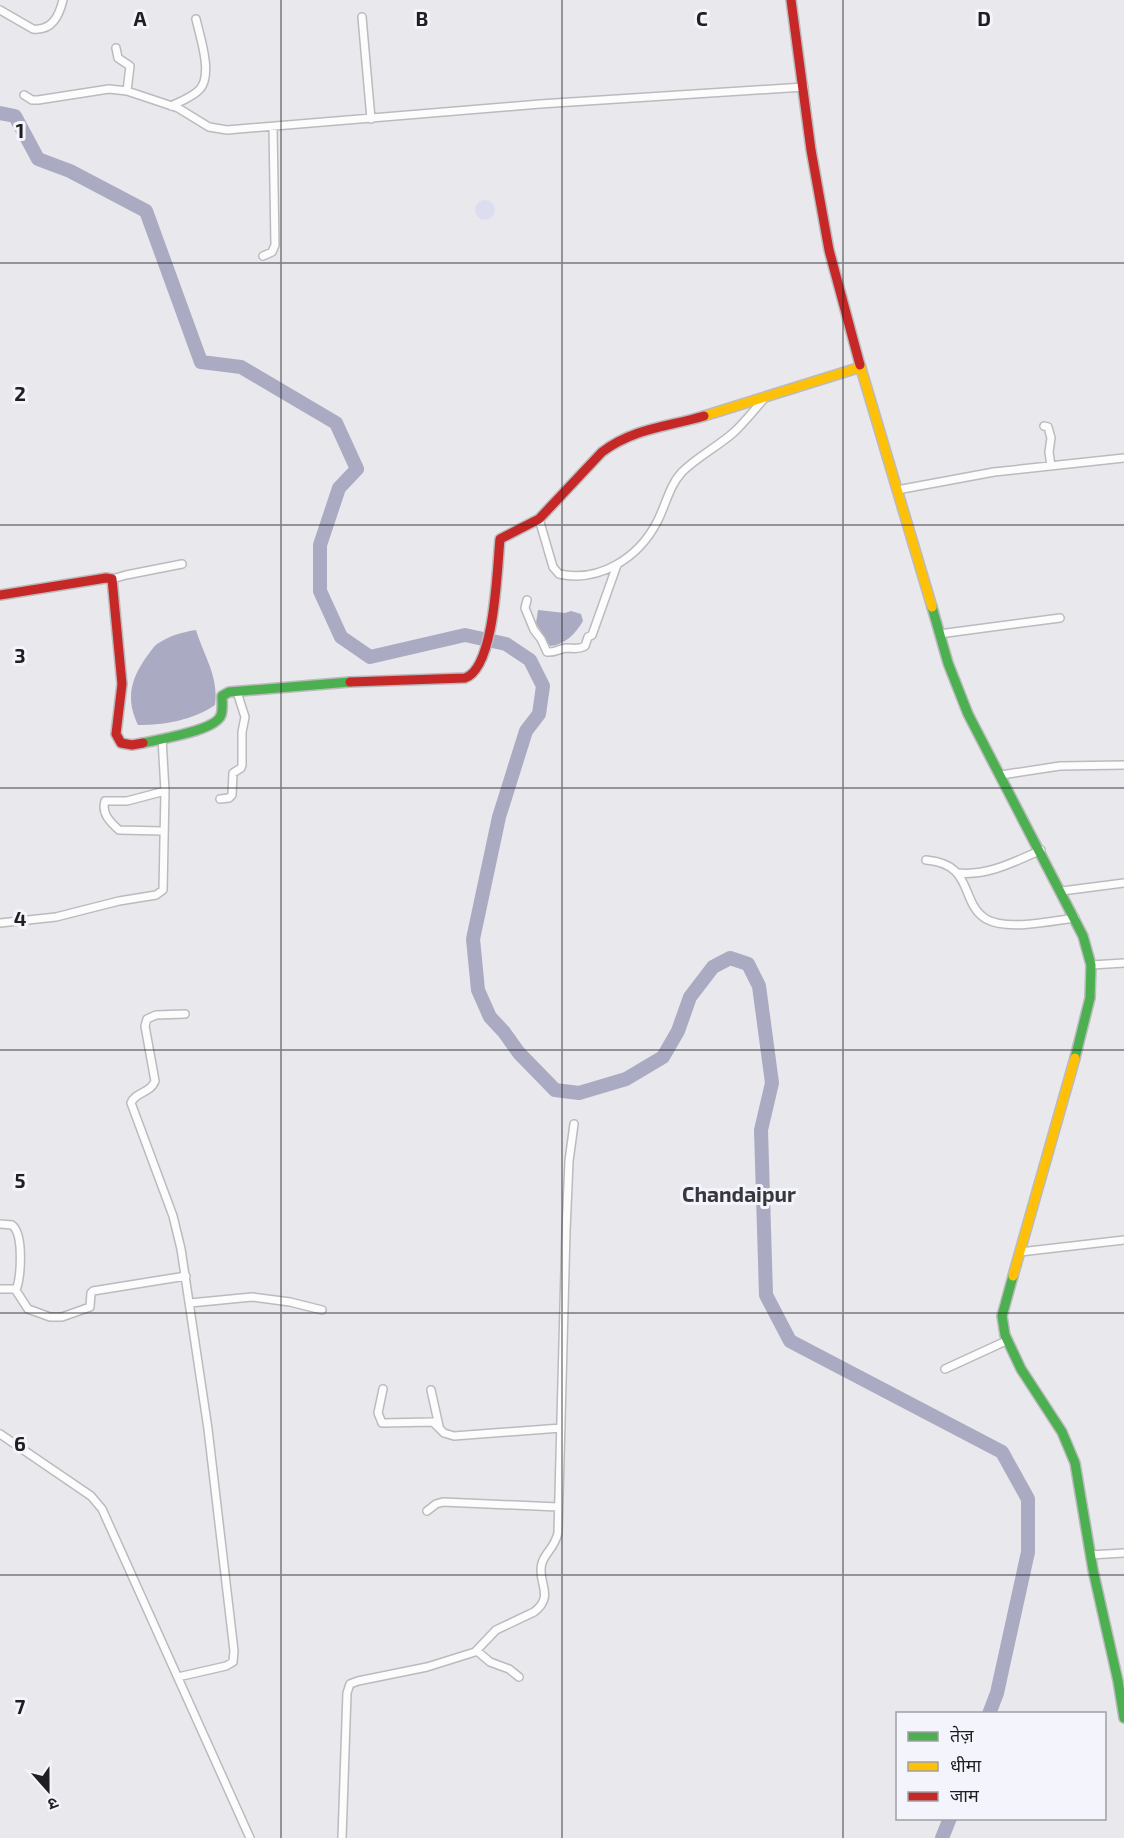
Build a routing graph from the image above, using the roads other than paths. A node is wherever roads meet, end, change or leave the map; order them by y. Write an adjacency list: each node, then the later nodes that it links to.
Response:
1 (63, 0): 3 (street)
2 (791, 0): 7 (street)
3 (0, 10)
4 (362, 17): 11 (street)
5 (196, 19): 10 (street)
6 (116, 48): 8 (street)
7 (804, 87): 11 (street); 14 (street)
8 (127, 91): 9 (street); 10 (street)
9 (24, 95)
10 (171, 106): 12 (street)
11 (371, 119): 12 (street)
12 (273, 127): 13 (street)
13 (263, 256)
14 (861, 367): 15 (street); 19 (street)
15 (766, 397): 20 (street); 22 (street)
16 (1044, 426): 18 (street)
17 (1124, 458): 18 (street)
18 (1051, 466): 19 (street)
19 (897, 490): 27 (street)
20 (539, 519): 22 (street); 28 (street)
21 (182, 564): 23 (street)
22 (617, 565): 25 (street)
23 (112, 579): 24 (street); 29 (street)
24 (0, 595)
25 (527, 600)
26 (1060, 618): 27 (street)
27 (939, 634): 31 (street)
28 (237, 692): 29 (street); 33 (street)
29 (162, 738): 32 (street)
30 (1124, 765): 31 (street)
31 (1001, 776): 35 (street)
32 (165, 791): 34 (street); 34 (street)
33 (220, 799)
34 (164, 831): 41 (street)
35 (1041, 850): 37 (street); 39 (street)
36 (926, 860): 37 (street)
37 (958, 873): 40 (street)
38 (1124, 883): 39 (street)
39 (1062, 891): 40 (street)
40 (1075, 918): 43 (street)
41 (0, 923)
42 (1124, 963): 43 (street)
43 (1090, 965): 48 (street)
44 (185, 1014): 49 (street)
45 (574, 1124): 59 (street)
46 (0, 1224): 51 (street)
47 (1124, 1240): 48 (street)
48 (1020, 1252): 54 (street)
49 (186, 1276): 51 (street); 52 (street)
50 (0, 1289): 51 (street)
51 (16, 1290)
52 (190, 1303): 53 (street); 68 (street)
53 (322, 1310)
54 (1006, 1341): 55 (street); 64 (street)
55 (945, 1370)
56 (383, 1389): 58 (street)
57 (431, 1390): 58 (street)
58 (439, 1428): 59 (street)
59 (561, 1428): 61 (street)
60 (0, 1434): 68 (street)
61 (558, 1507): 62 (street); 65 (street)
62 (427, 1511)
63 (1124, 1553): 64 (street)
64 (1090, 1555): 66 (street)
65 (477, 1651): 69 (street); 73 (street)
66 (1114, 1669): 67 (street); 70 (street)
67 (1124, 1673)
68 (178, 1677): 72 (street)
69 (519, 1677)
70 (1123, 1701): 71 (street)
71 (1124, 1718)
72 (250, 1838)
73 (342, 1838)

